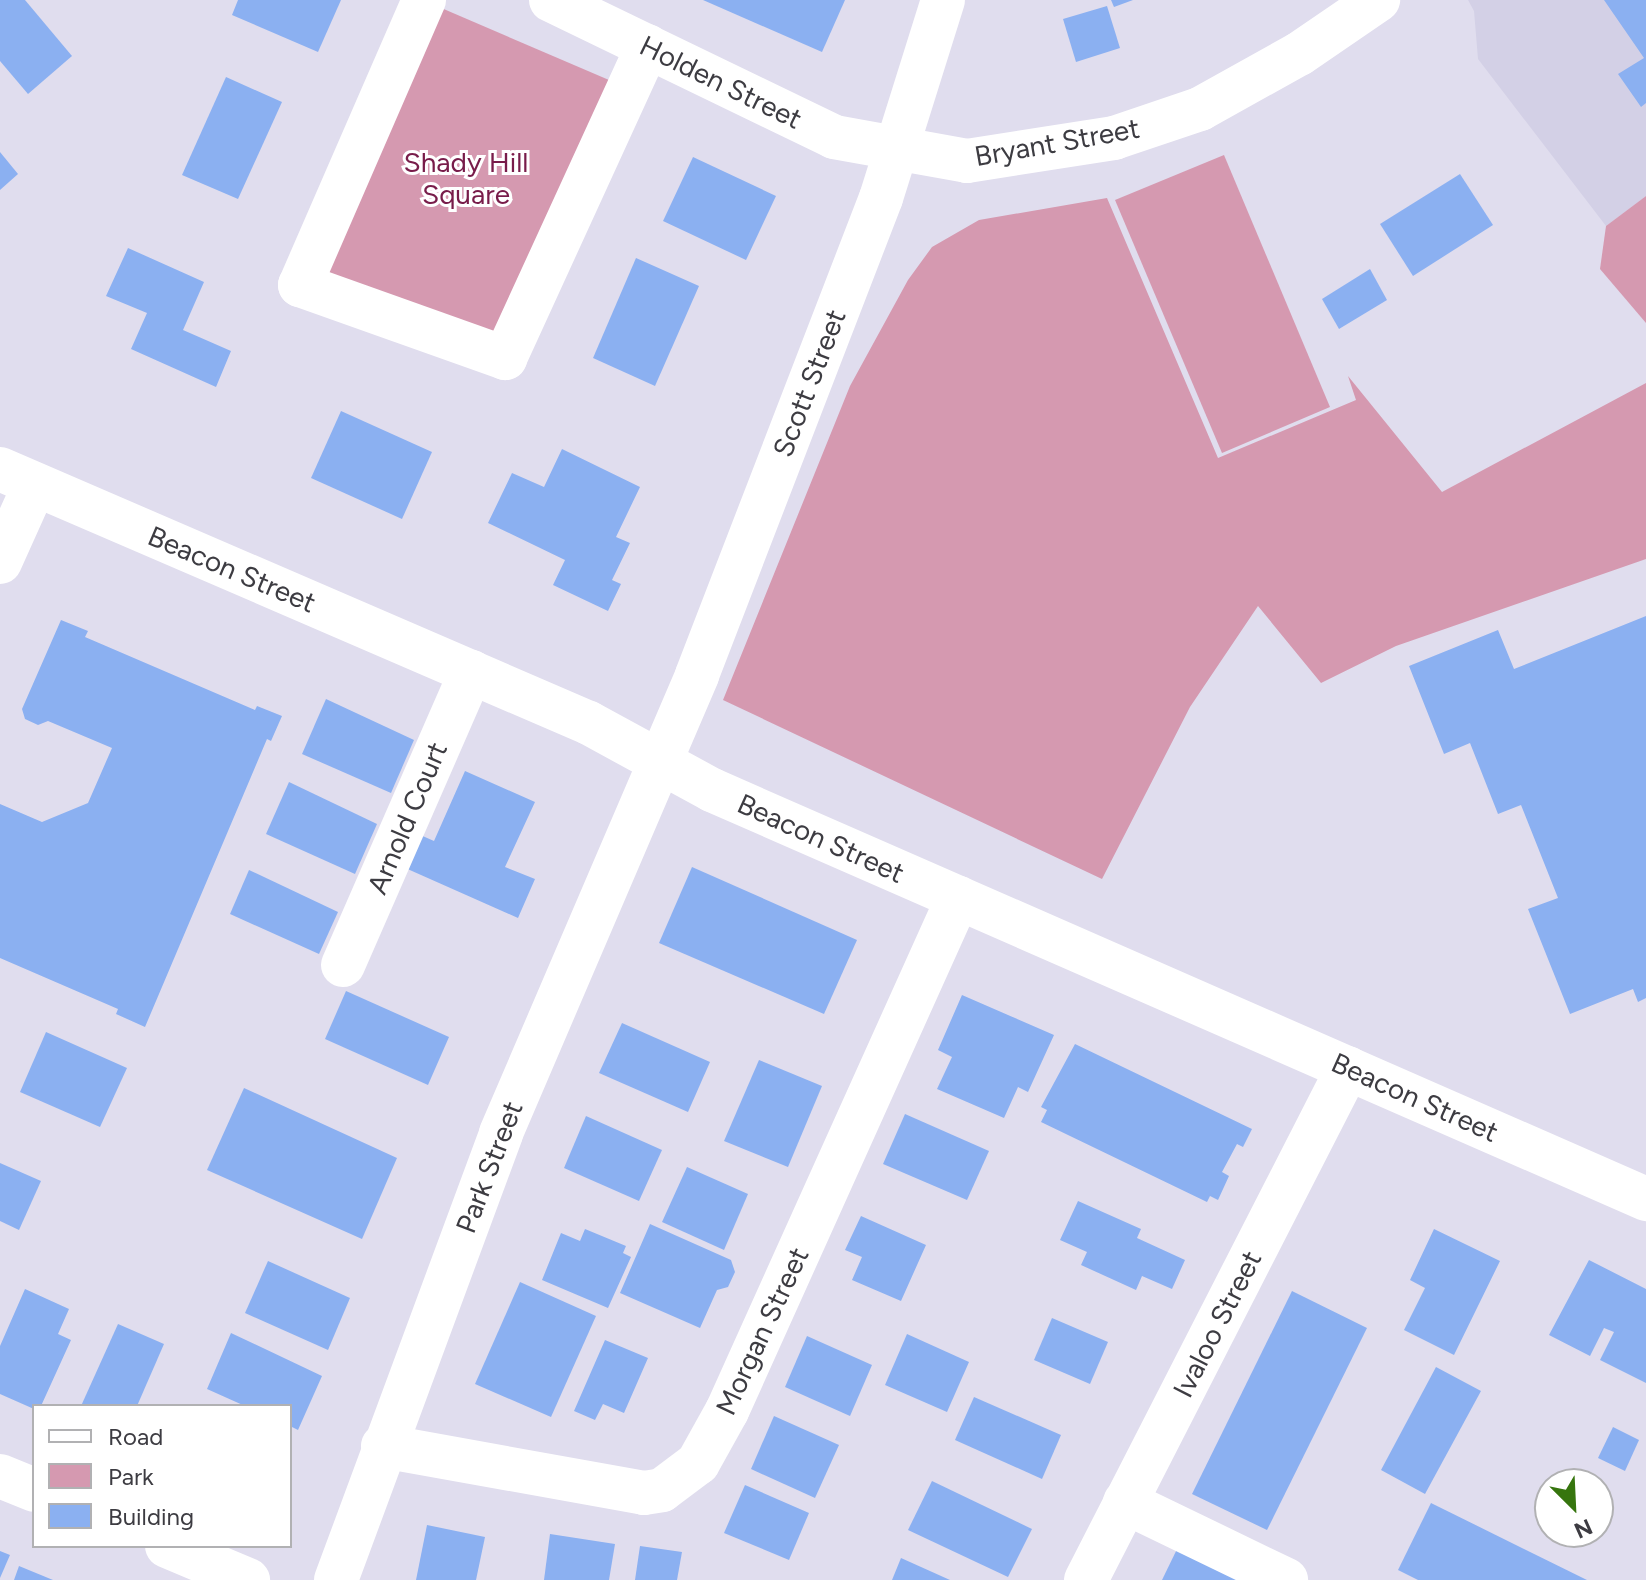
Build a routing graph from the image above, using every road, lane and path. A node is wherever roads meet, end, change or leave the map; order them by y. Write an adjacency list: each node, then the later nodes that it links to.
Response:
1 (424, 0): 5 (street)
2 (551, 0): 5 (street, Holden Street)
3 (943, 0): 6 (street, Scott Street)
4 (1378, 0): 6 (street, Bryant Street)
5 (648, 46): 6 (street, Holden Street)
6 (896, 145): 10 (street, Scott Street)
7 (18, 476): 8 (street); 9 (street, Beacon Street)
8 (0, 562)
9 (471, 672): 10 (street, Beacon Street); 12 (street, Arnold Court)
10 (659, 761): 11 (street, Beacon Street); 15 (street, Park Street)
11 (958, 898): 13 (street, Beacon Street); 15 (street, Morgan Street)
12 (343, 965)
13 (1348, 1068): 14 (street, Beacon Street); 18 (street, Ivaloo Street)
14 (1646, 1199)
15 (383, 1446): 21 (street, Park Street)
16 (0, 1476): 17 (street)
17 (32, 1489)
18 (1125, 1502): 22 (street, Ivaloo Street); 23 (street)
19 (172, 1548): 20 (street)
20 (248, 1580)
21 (336, 1580)
22 (1086, 1580)
23 (1286, 1580)

